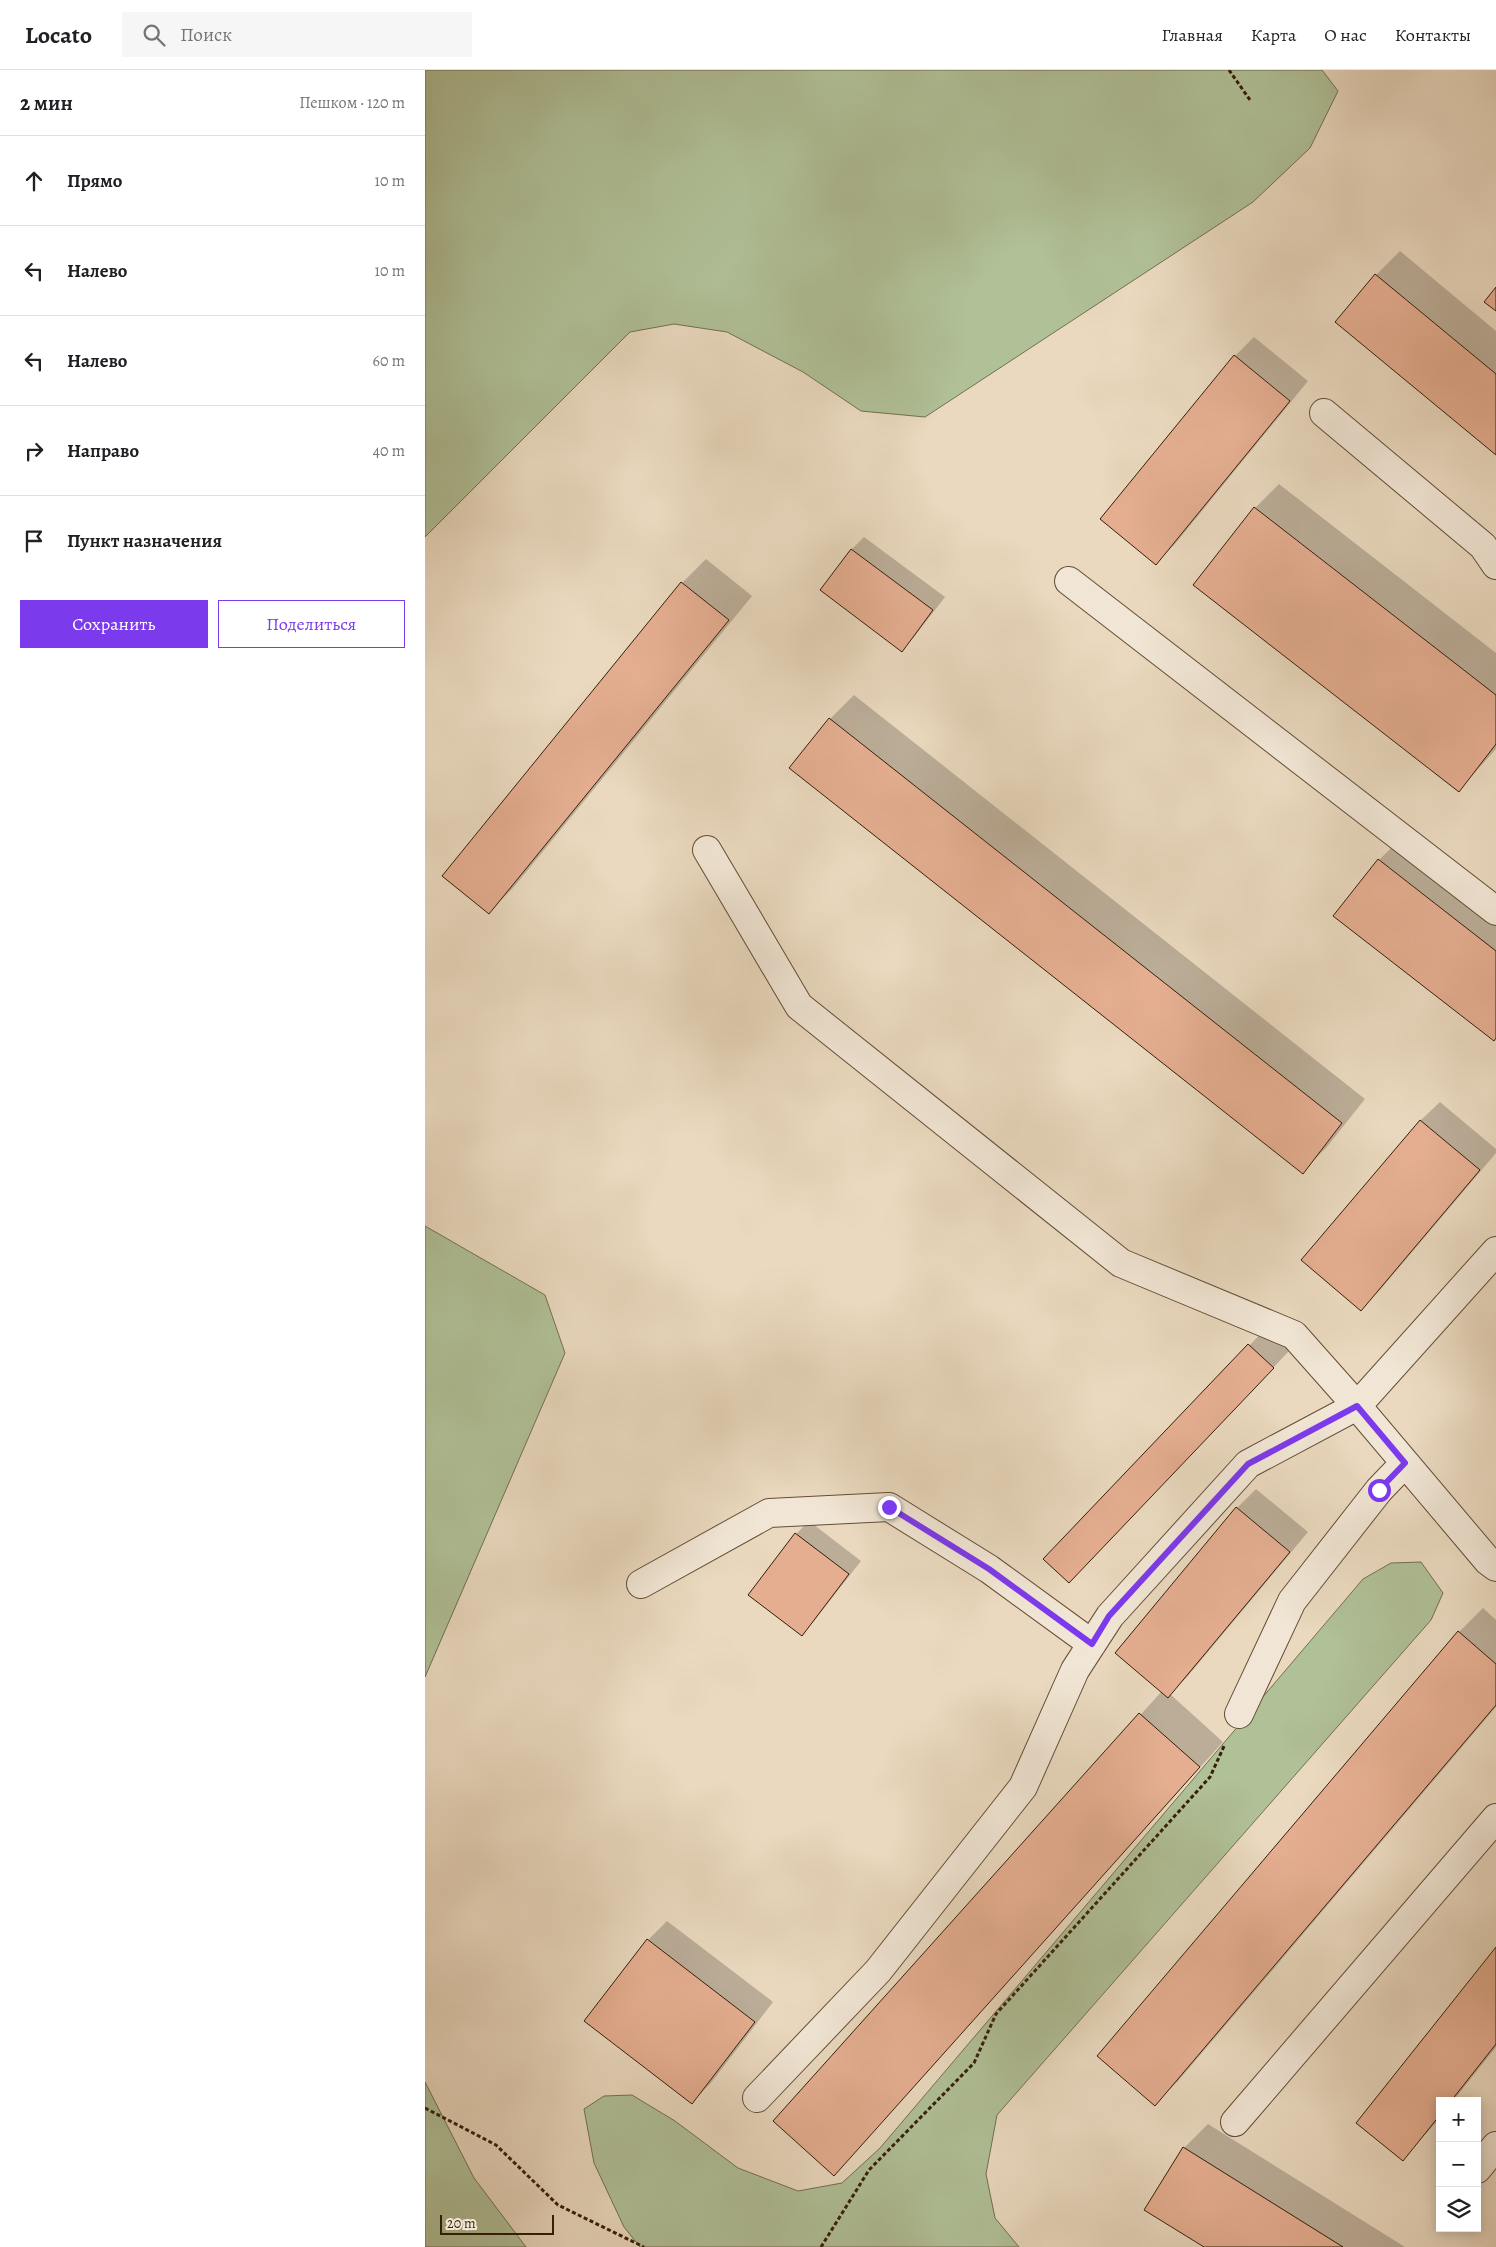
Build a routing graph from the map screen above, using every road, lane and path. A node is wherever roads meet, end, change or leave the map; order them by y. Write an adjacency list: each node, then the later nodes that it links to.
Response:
1 (1229, 70): 2 (path)
2 (1250, 100)
3 (1325, 413): 4 (lane)
4 (1496, 565)
5 (1069, 581): 7 (lane)
6 (707, 850): 9 (lane)
7 (1496, 911)
8 (1496, 1251): 9 (lane)
9 (1357, 1406): 10 (lane); 13 (lane)
10 (1405, 1463): 11 (lane); 14 (lane)
11 (1496, 1567)
12 (641, 1584): 13 (lane)
13 (1092, 1644): 16 (lane)
14 (1239, 1714): 22 (path)
15 (1496, 1818): 18 (lane)
16 (757, 2098)
17 (425, 2108): 21 (path)
18 (1235, 2122)
19 (1496, 2146): 20 (lane)
20 (1481, 2164)
21 (644, 2247)
22 (821, 2247)

